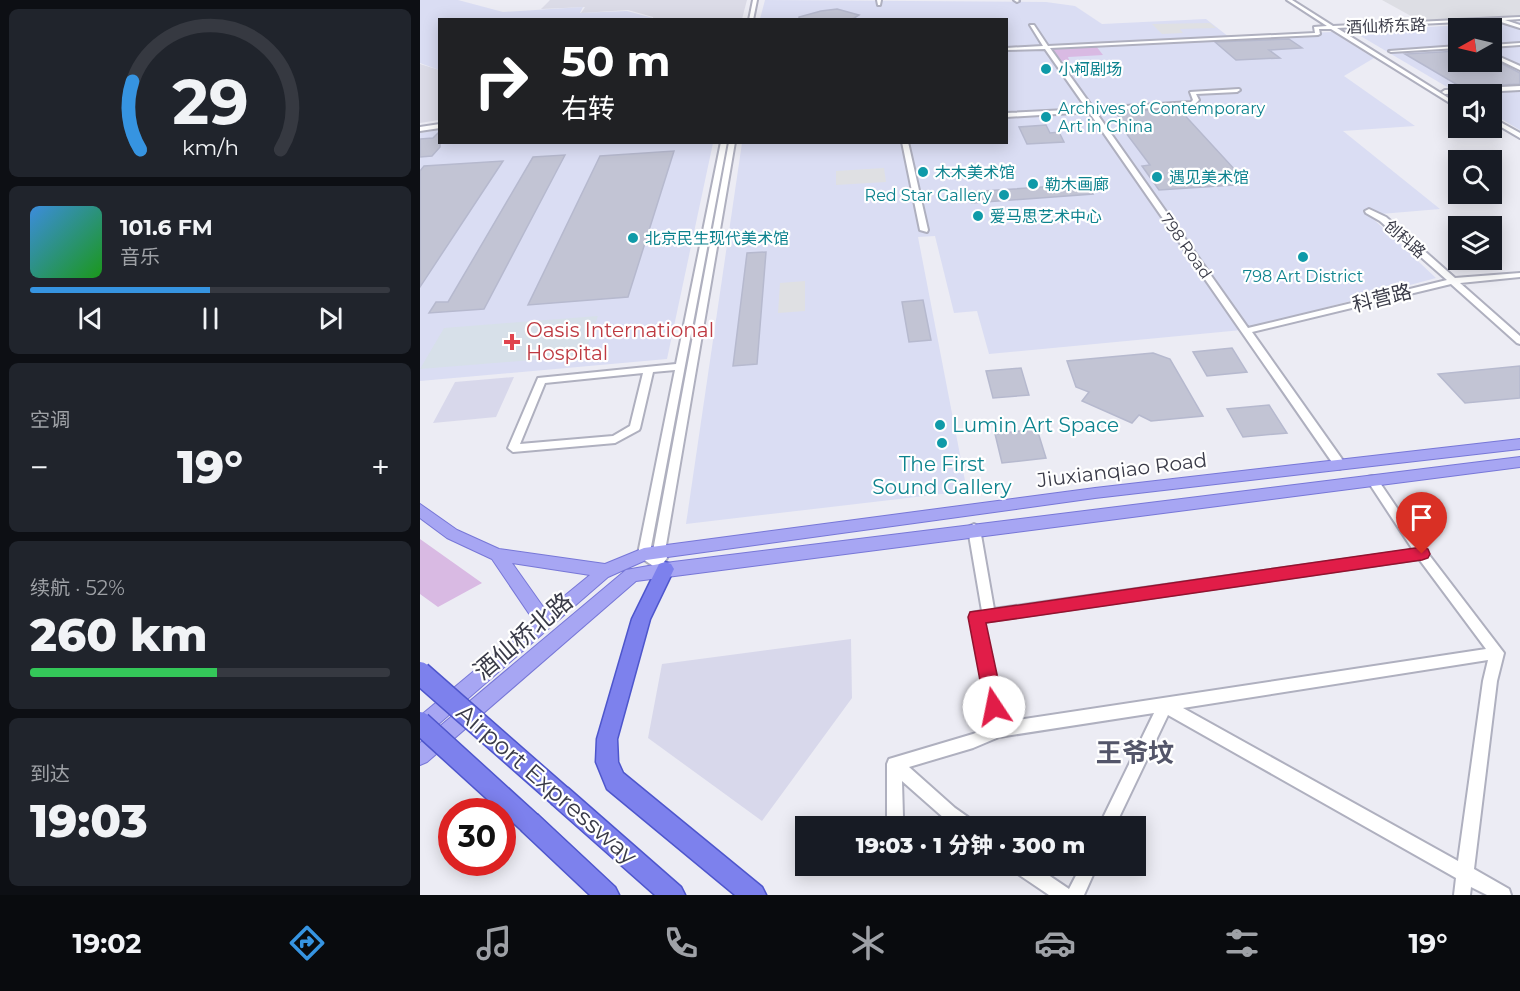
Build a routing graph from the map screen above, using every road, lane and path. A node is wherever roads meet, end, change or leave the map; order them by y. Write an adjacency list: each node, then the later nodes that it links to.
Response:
1 (755, 0): 4 (street)
2 (1288, 0): 10 (street)
3 (1294, 0): 10 (street)
4 (751, 18)
5 (1520, 19): 6 (street, 酒仙桥东路)
6 (1502, 20): 9 (street)
7 (1448, 23): 10 (street, 酒仙桥东路)
8 (1032, 26): 13 (street, 798 Road)
9 (1520, 27)
10 (1337, 28): 13 (street, 酒仙桥东路); 21 (street); 23 (street)
11 (1520, 44): 12 (street)
12 (1502, 45)
13 (1047, 47): 15 (street); 24 (street, 798 Road)
14 (1448, 48): 16 (street)
15 (1008, 50)
16 (1391, 51)
17 (1502, 59): 18 (street)
18 (1520, 68)
19 (1520, 88): 21 (street)
20 (1237, 90): 24 (street)
21 (1445, 92): 22 (street)
22 (1448, 94)
23 (1448, 100)
24 (1091, 110): 25 (street); 38 (street, 798 Road)
25 (1008, 115)
26 (438, 126): 28 (street)
27 (1502, 127): 30 (street)
28 (420, 129)
29 (1502, 130): 30 (street)
30 (1520, 139)
31 (724, 144): 40 (street)
32 (732, 144): 50 (street)
33 (905, 144): 35 (street)
34 (1370, 211): 37 (street, 创科路)
35 (924, 230)
36 (1520, 275): 37 (street, 科营路)
37 (1453, 281): 38 (street, 科营路); 39 (street, 创科路)
38 (1246, 331): 44 (street, 798 Road)
39 (1520, 341)
40 (680, 367): 41 (street); 50 (street)
41 (649, 370): 41 (street)
42 (1520, 444): 44 (main road, Jiuxianqiao Road)
43 (1520, 462): 45 (main road, Jiuxianqiao Road)
44 (1340, 465): 50 (main road, Jiuxianqiao Road)
45 (1372, 480): 47 (main road, Jiuxianqiao Road); 48 (street)
46 (420, 510): 49 (main road)
47 (974, 529): 50 (main road, Jiuxianqiao Road); 53 (street)
48 (1422, 554): 53 (street); 55 (street)
49 (497, 555): 51 (main road); 54 (main road)
50 (656, 558): 51 (main road, 酒仙桥北路); 52 (main road); 71 (highway)
51 (605, 571): 52 (main road); 54 (main road, 酒仙桥北路)
52 (632, 575): 61 (main road, 酒仙桥北路)
53 (989, 616): 60 (street)
54 (544, 622): 59 (main road, 酒仙桥北路)
55 (1497, 653): 57 (street); 66 (street)
56 (420, 673): 70 (highway, Airport Expressway, bridge)
57 (1165, 706): 60 (street); 65 (street); 66 (street)
58 (420, 723): 69 (highway, Airport Expressway, bridge)
59 (420, 728)
60 (999, 730): 62 (street)
61 (420, 755)
62 (894, 764): 63 (street); 64 (street)
63 (895, 816)
64 (951, 816)
65 (1112, 816)
66 (1466, 873): 74 (street); 75 (street)
67 (1035, 876): 72 (street)
68 (1084, 876): 73 (street)
69 (607, 895)
70 (673, 895)
71 (754, 895)
72 (1063, 895)
73 (1075, 895)
74 (1462, 895)
75 (1503, 895)

